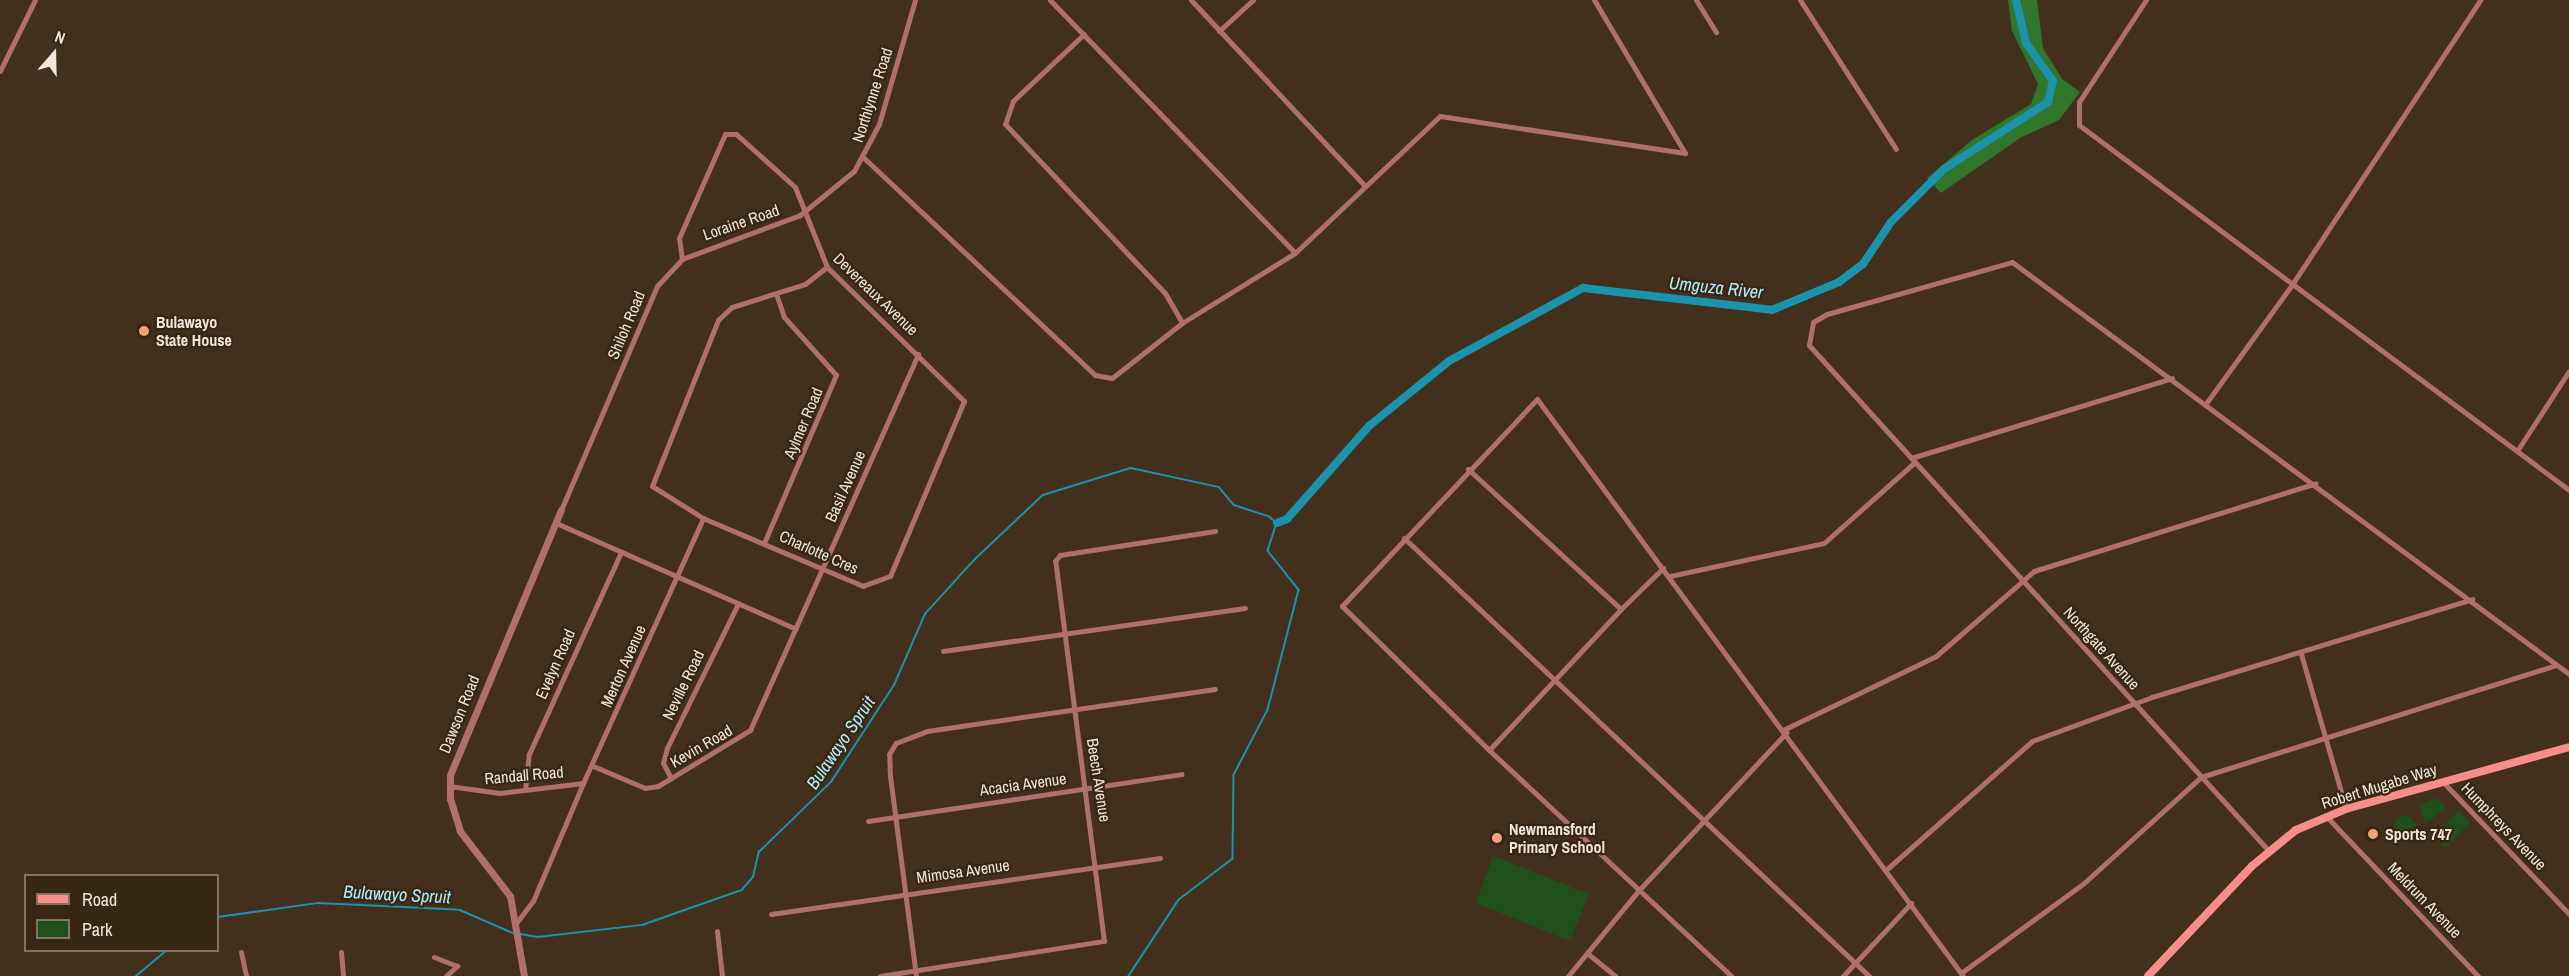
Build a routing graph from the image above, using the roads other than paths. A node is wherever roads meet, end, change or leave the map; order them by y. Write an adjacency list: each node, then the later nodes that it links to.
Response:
1 (34, 0): 14 (street)
2 (915, 0): 16 (street, Northlynne Road)
3 (1050, 0): 13 (street)
4 (1191, 0): 11 (street)
5 (1253, 0): 11 (street)
6 (1594, 0): 17 (street)
7 (1696, 0): 12 (street)
8 (1800, 0): 15 (street)
9 (2146, 0): 22 (street)
10 (2480, 0): 22 (street)
11 (1220, 31): 17 (street)
12 (1716, 32)
13 (1084, 34): 19 (street); 24 (street)
14 (0, 71)
15 (1896, 149)
16 (864, 158): 18 (street, Northlynne Road); 24 (street)
17 (1363, 184): 19 (street)
18 (808, 210): 20 (street, Loraine Road); 20 (street, Devereaux Avenue); 21 (street, Devereaux Avenue)
19 (1295, 253): 24 (street)
20 (682, 259): 35 (street, Shiloh Road)
21 (827, 267): 23 (street, Charlotte Cres); 25 (street, Devereaux Avenue)
22 (2291, 286): 28 (street); 30 (street)
23 (776, 294): 36 (street, Charlotte Cres); 40 (street, Aylmer Road)
24 (1182, 322)
25 (918, 354): 29 (street, Devereaux Avenue); 43 (street, Basil Avenue)
26 (2569, 371): 30 (street)
27 (2172, 378): 28 (street); 31 (street); 31 (street, Northgate Avenue)
28 (2206, 402): 33 (street)
29 (964, 412): 43 (street, Charlotte Cres)
30 (2517, 451): 34 (street)
31 (1913, 460): 45 (street); 46 (street, Northgate Avenue)
32 (1468, 469): 39 (street); 42 (street); 50 (street)
33 (2316, 483): 46 (street); 47 (street)
34 (2569, 490)
35 (561, 510): 37 (street, Dawson Road)
36 (703, 518): 40 (street, Charlotte Cres); 44 (street)
37 (556, 523): 41 (street); 71 (street, Dawson Road)
38 (1215, 531): 52 (street, Beech Avenue)
39 (1404, 538): 57 (street); 63 (street)
40 (764, 543): 43 (street, Charlotte Cres)
41 (621, 552): 44 (street); 73 (street, Evelyn Road)
42 (1663, 568): 45 (street); 50 (street)
43 (822, 570): 51 (street, Basil Avenue)
44 (678, 576): 48 (street); 65 (street, Merton Avenue)
45 (1670, 576): 61 (street)
46 (2022, 580): 59 (street, Northgate Avenue); 61 (street)
47 (2472, 599): 54 (street); 55 (street)
48 (738, 604): 51 (street); 68 (street, Neville Road)
49 (1245, 608): 52 (street)
50 (1621, 609): 57 (street)
51 (796, 628): 68 (street, Kevin Road)
52 (1064, 632): 53 (street); 60 (street, Beech Avenue)
53 (943, 651)
54 (2301, 654): 59 (street); 62 (street)
55 (2557, 665): 56 (street); 62 (street)
56 (2569, 674)
57 (1555, 679): 63 (street); 78 (street)
58 (1215, 689): 60 (street)
59 (2134, 703): 67 (street, Northgate Avenue); 82 (street)
60 (1074, 709): 72 (street, Beech Avenue); 75 (street)
61 (1786, 731): 78 (street); 82 (street)
62 (2326, 739): 67 (street); 74 (street)
63 (1489, 750): 83 (street)
64 (2567, 750): 69 (main road, Robert Mugabe Way)
65 (593, 766): 68 (street, Kevin Road); 70 (street, Randall Road)
66 (1182, 774): 72 (street, Acacia Avenue)
67 (2201, 777): 79 (street, Northgate Avenue); 96 (street)
68 (671, 778)
69 (2443, 782): 74 (main road, Robert Mugabe Way); 87 (street, Humphreys Avenue)
70 (583, 783): 73 (street, Randall Road); 88 (street)
71 (450, 786): 73 (street, Randall Road); 88 (street)
72 (1087, 788): 75 (street, Acacia Avenue); 81 (street, Beech Avenue)
73 (525, 790)
74 (2346, 809): 76 (main road, Robert Mugabe Way)
75 (894, 816): 77 (street, Acacia Avenue); 84 (street)
76 (2326, 816): 79 (main road, Robert Mugabe Way); 109 (street, Meldrum Avenue)
77 (867, 821)
78 (1704, 821): 83 (street); 94 (street)
79 (2269, 851): 108 (main road, Robert Mugabe Way)
80 (1160, 858): 81 (street, Mimosa Avenue)
81 (1098, 866): 84 (street, Mimosa Avenue); 95 (street, Beech Avenue)
82 (1887, 869): 85 (street)
83 (1639, 890): 92 (street); 105 (street)
84 (906, 893): 86 (street, Mimosa Avenue); 95 (street)
85 (1911, 903): 94 (street); 96 (street)
86 (771, 914)
87 (2569, 914)
88 (517, 923): 100 (street)
89 (717, 931): 101 (street)
90 (241, 952): 97 (street)
91 (341, 952): 98 (street)
92 (1587, 953): 103 (street); 104 (street)
93 (434, 957): 99 (street)
94 (1855, 963): 106 (street); 107 (street)
95 (916, 974): 102 (street, Beech Avenue)
96 (1962, 975)
97 (246, 976)
98 (343, 976)
99 (446, 976)
100 (524, 976)
101 (722, 976)
102 (880, 976)
103 (1568, 976)
104 (1615, 976)
105 (1731, 976)
106 (1843, 976)
107 (1869, 976)
108 (2148, 976)
109 (2478, 976)

